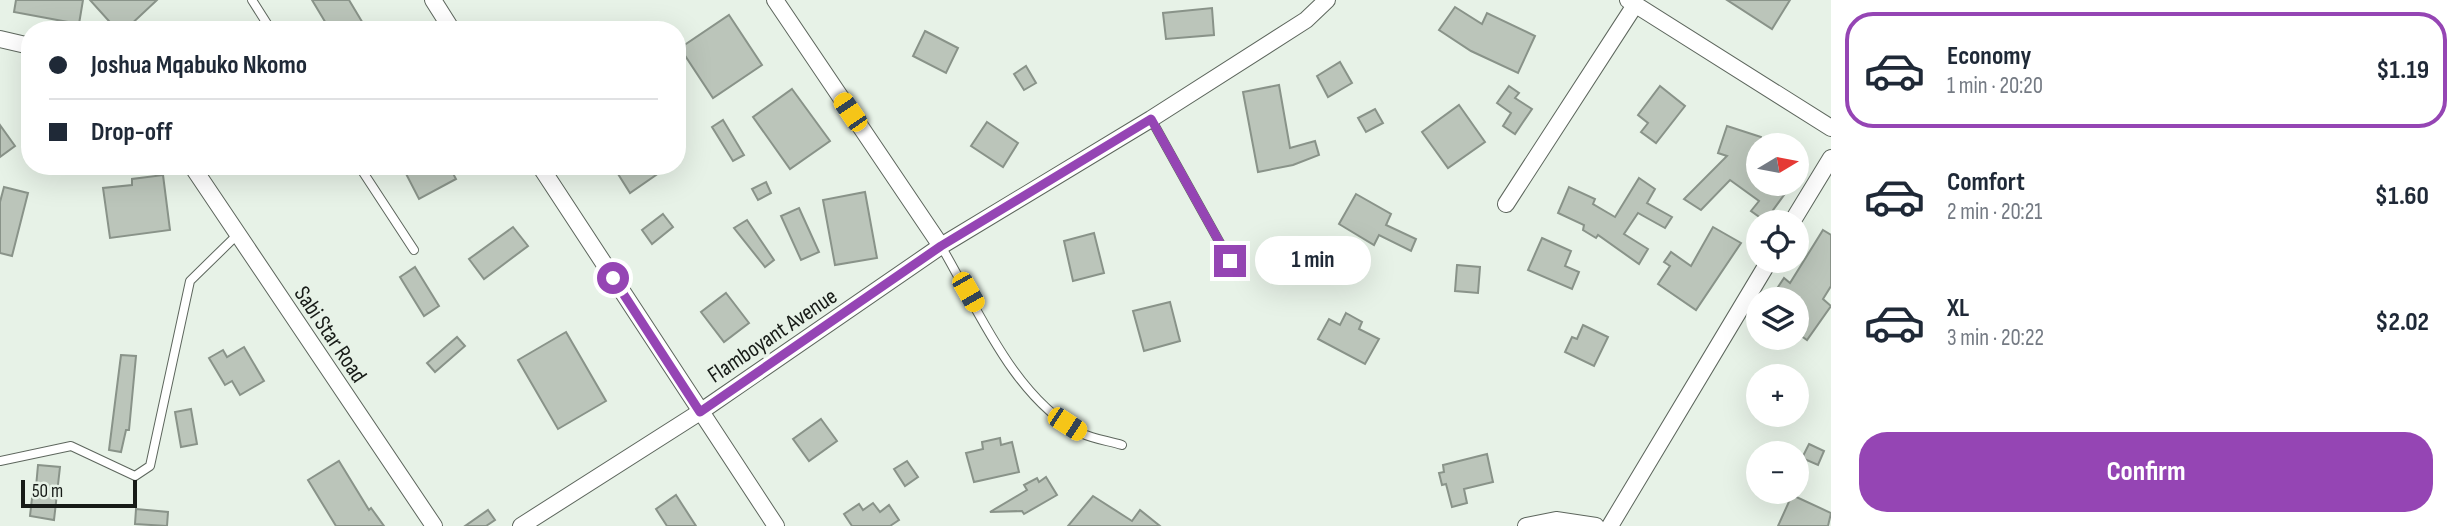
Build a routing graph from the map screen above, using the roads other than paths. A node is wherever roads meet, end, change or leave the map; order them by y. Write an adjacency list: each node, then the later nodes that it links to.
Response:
1 (252, 0): 6 (lane)
2 (433, 0): 7 (street)
3 (775, 0): 19 (street)
4 (1327, 0): 10 (street, Flamboyant Avenue)
5 (1632, 2): 11 (street); 16 (street)
6 (265, 21)
7 (446, 21)
8 (0, 38): 9 (street)
9 (21, 44)
10 (1151, 119): 19 (street, Flamboyant Avenue); 21 (lane)
11 (1831, 128)
12 (1831, 158): 17 (street)
13 (198, 175): 18 (street, Sabi Star Road)
14 (365, 175): 20 (lane)
15 (546, 175): 23 (street)
16 (1506, 204)
17 (1799, 210)
18 (237, 235): 25 (lane); 26 (street, Sabi Star Road)
19 (941, 246): 23 (street, Flamboyant Avenue); 24 (lane)
20 (414, 250)
21 (1230, 261)
22 (1762, 273): 31 (street)
23 (700, 412): 27 (street, Flamboyant Avenue); 28 (street)
24 (1122, 445)
25 (0, 461)
26 (434, 526)
27 (521, 526)
28 (776, 526)
29 (1526, 526): 30 (street)
30 (1596, 526)
31 (1610, 526)

